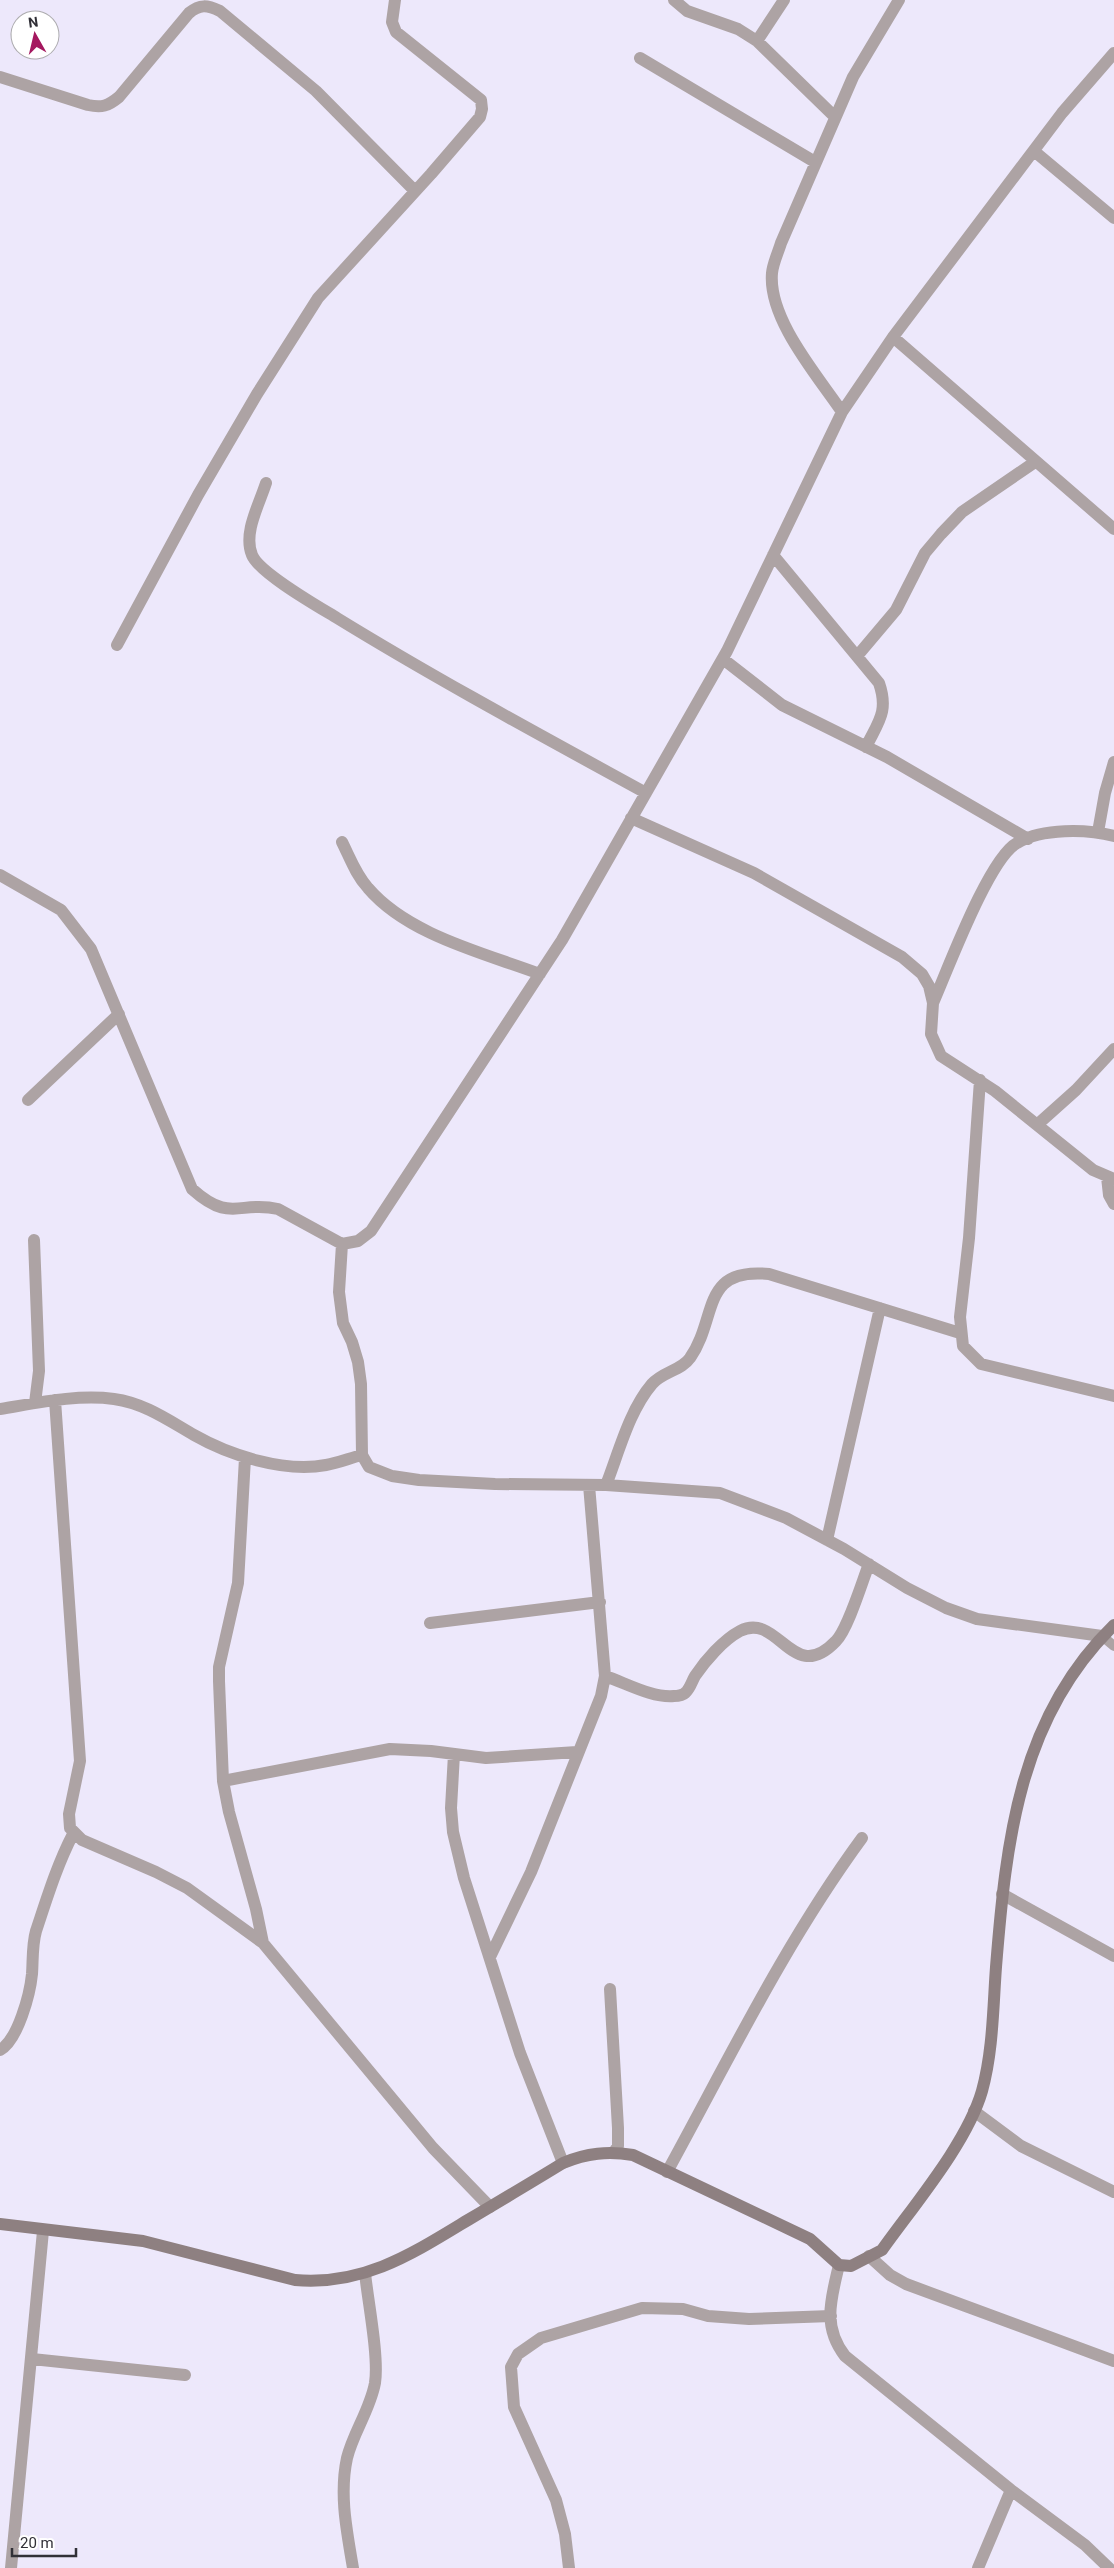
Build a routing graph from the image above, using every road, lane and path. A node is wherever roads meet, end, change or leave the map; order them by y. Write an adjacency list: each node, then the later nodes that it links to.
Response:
1 (395, 0): 12 (street)
2 (674, 0): 5 (street)
3 (784, 0): 5 (street)
4 (899, 0): 9 (street)
5 (757, 41): 9 (street)
6 (1114, 54): 10 (street)
7 (640, 58): 11 (street)
8 (0, 77): 12 (street)
9 (835, 117): 11 (street)
10 (1034, 151): 13 (street); 14 (street)
11 (815, 162): 15 (street)
12 (415, 191): 20 (street)
13 (1114, 218)
14 (893, 337): 15 (street); 16 (street)
15 (842, 412): 19 (street)
16 (1036, 462): 18 (street); 21 (street)
17 (266, 483): 25 (street)
18 (1114, 529)
19 (773, 555): 21 (street); 22 (street)
20 (117, 645)
21 (858, 655): 23 (street)
22 (723, 659): 23 (street); 25 (street)
23 (866, 747): 29 (street)
24 (1114, 762): 27 (street)
25 (646, 793): 26 (street)
26 (631, 818): 32 (street); 33 (street)
27 (1098, 832): 28 (street); 29 (street)
28 (1114, 836)
29 (1028, 839): 33 (street)
30 (342, 842): 32 (street)
31 (0, 875): 34 (street)
32 (540, 974): 42 (street)
33 (933, 1003): 36 (street)
34 (119, 1014): 37 (street); 42 (street)
35 (1114, 1049): 38 (street)
36 (980, 1080): 38 (street); 44 (street)
37 (28, 1100)
38 (1038, 1124): 39 (street)
39 (1110, 1178): 40 (street)
40 (1114, 1204)
41 (34, 1240): 47 (street)
42 (342, 1244): 49 (street)
43 (880, 1308): 44 (street); 52 (street); 53 (street)
44 (960, 1333): 45 (street)
45 (1114, 1396)
46 (54, 1400): 47 (street); 50 (street); 64 (street)
47 (35, 1403): 48 (street)
48 (0, 1408)
49 (362, 1455): 50 (street); 51 (street)
50 (245, 1458): 63 (street)
51 (589, 1485): 52 (street); 55 (street)
52 (606, 1485): 53 (street)
53 (827, 1540): 54 (street)
54 (869, 1564): 58 (street); 60 (street)
55 (600, 1602): 56 (street); 60 (street)
56 (430, 1623)
57 (1114, 1625): 58 (street)
58 (1102, 1636): 59 (lane); 66 (street)
59 (1114, 1646)
60 (605, 1676): 61 (street)
61 (577, 1752): 62 (street); 69 (street)
62 (454, 1754): 63 (street); 69 (street)
63 (223, 1780): 67 (street)
64 (73, 1834): 67 (street); 71 (street)
65 (862, 1838): 75 (street)
66 (1002, 1894): 68 (street); 72 (street)
67 (263, 1943): 77 (street)
68 (1114, 1956)
69 (490, 1957): 74 (street)
70 (610, 1989): 73 (street)
71 (0, 2050)
72 (974, 2112): 76 (street); 80 (street)
73 (614, 2152): 74 (street); 75 (street)
74 (564, 2163): 77 (street)
75 (667, 2172): 81 (street)
76 (1114, 2192)
77 (490, 2207): 82 (street)
78 (0, 2224): 79 (street)
79 (43, 2231): 82 (street); 84 (street)
80 (869, 2256): 81 (street); 85 (street)
81 (839, 2265): 83 (street)
82 (365, 2273): 89 (street)
83 (831, 2316): 87 (street); 90 (street)
84 (32, 2360): 86 (street); 88 (street)
85 (1114, 2362)
86 (185, 2376)
87 (1011, 2490): 91 (street); 92 (street)
88 (11, 2568)
89 (353, 2568)
90 (569, 2568)
91 (978, 2568)
92 (1109, 2568)

